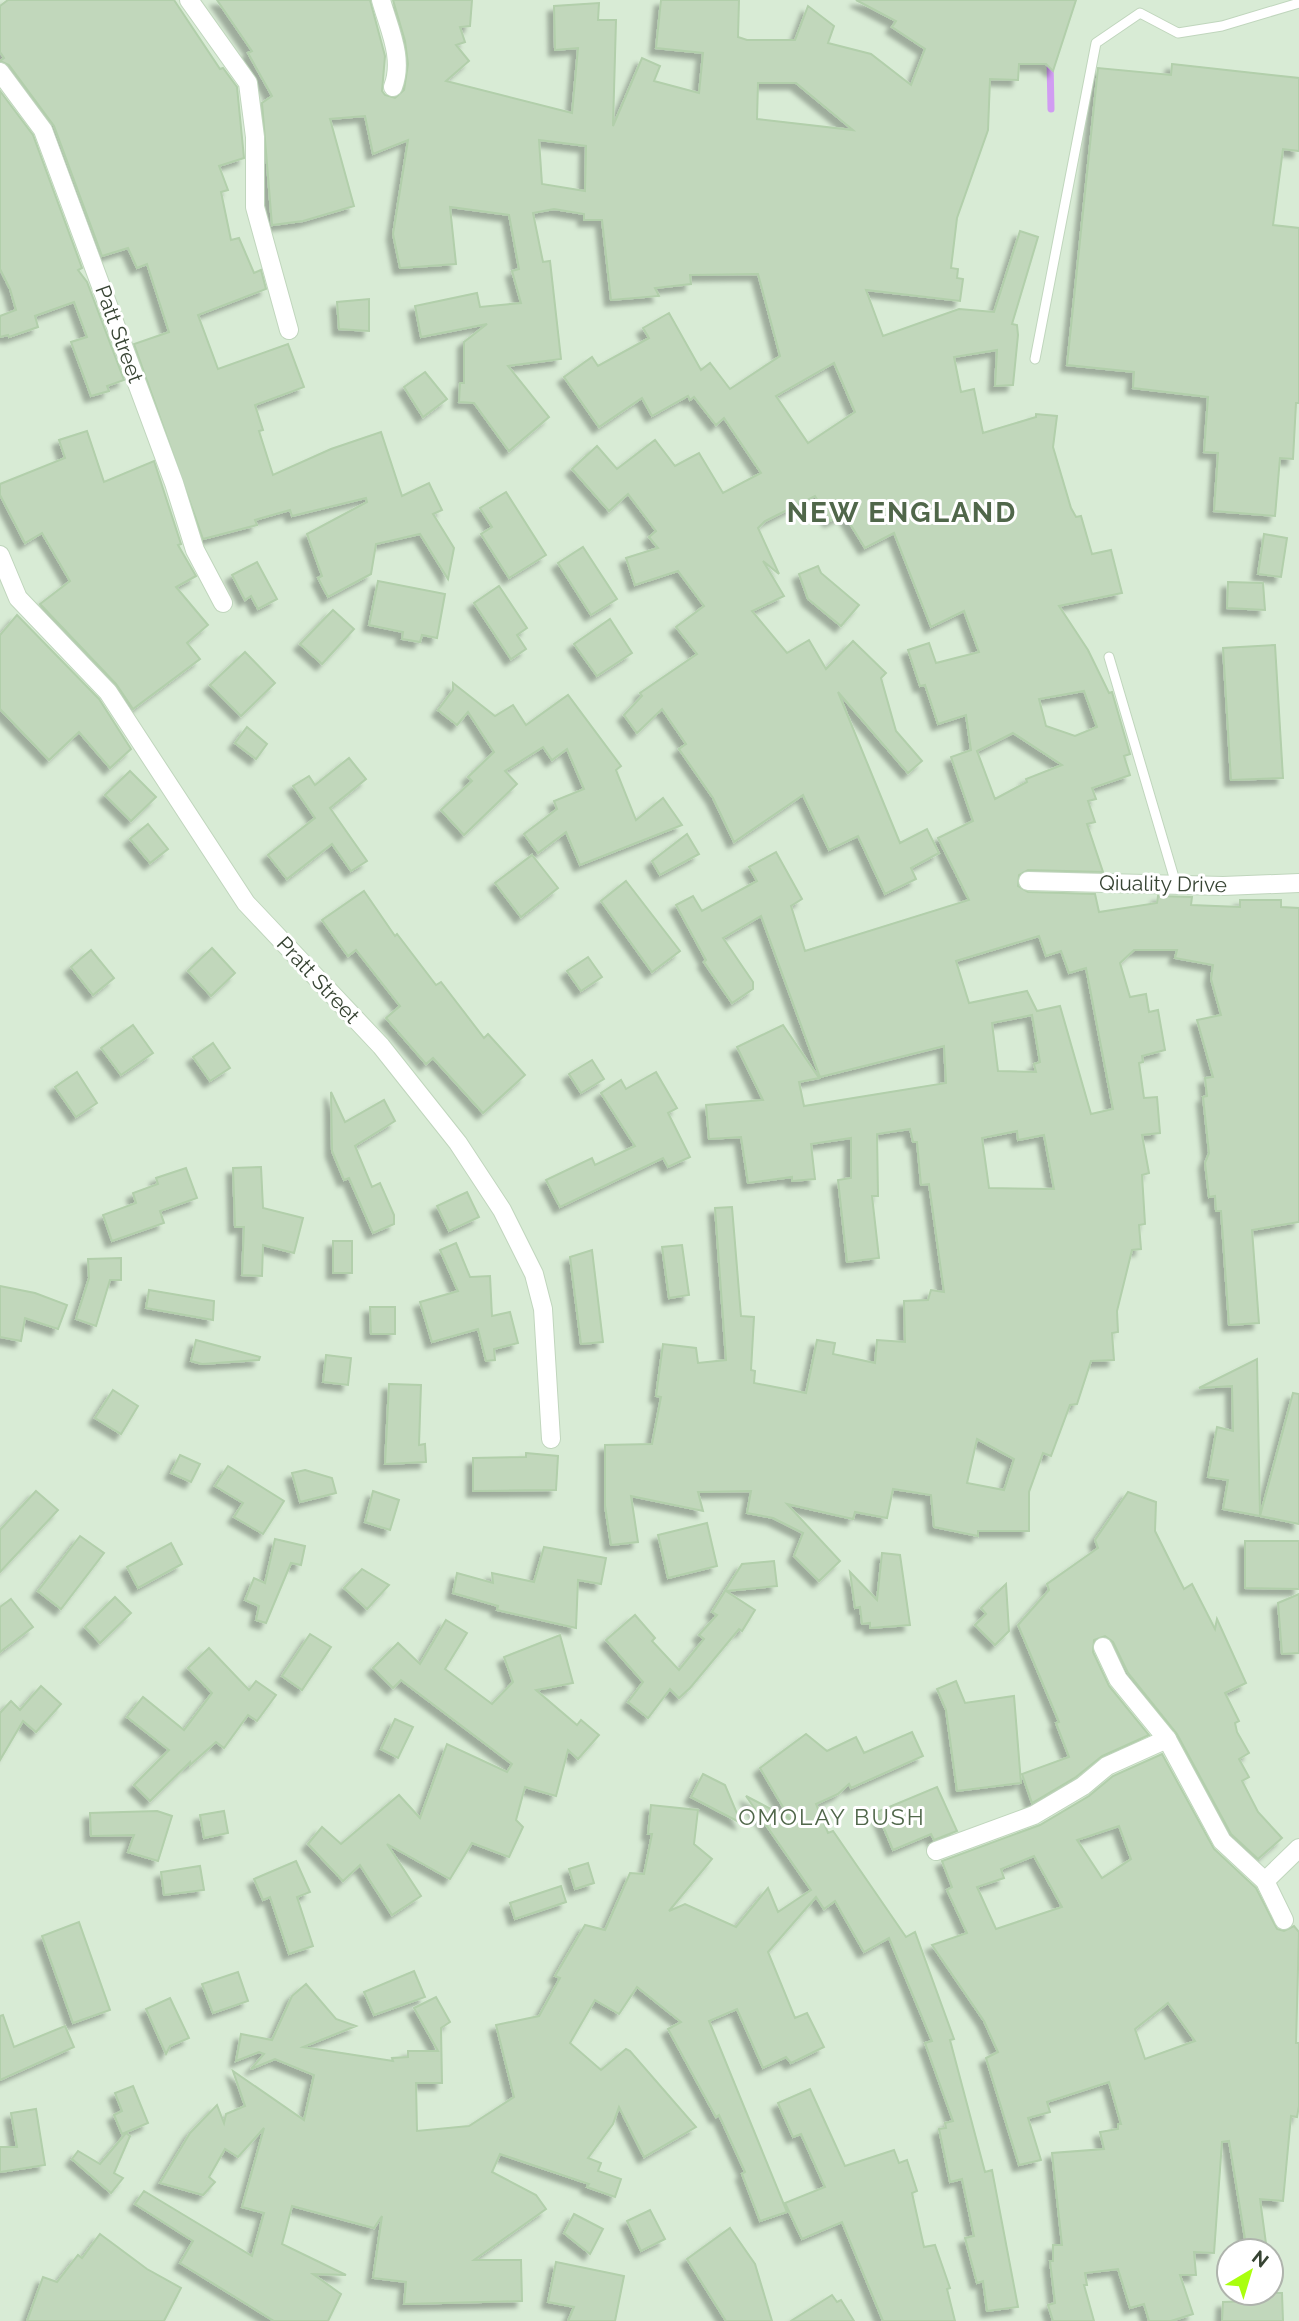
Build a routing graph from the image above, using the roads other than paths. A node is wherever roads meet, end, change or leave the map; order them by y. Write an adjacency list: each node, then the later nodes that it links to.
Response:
1 (189, 0): 6 (street)
2 (381, 0): 5 (street)
3 (1299, 4): 7 (lane)
4 (0, 72): 9 (street, Patt Street)
5 (393, 87)
6 (289, 330)
7 (1035, 359)
8 (0, 555): 14 (street, Pratt Street)
9 (223, 603)
10 (1109, 657): 13 (lane)
11 (1028, 881): 13 (street, Qiuality Drive)
12 (1299, 883): 13 (street, Qiuality Drive)
13 (1176, 884)
14 (551, 1439)
15 (1103, 1647): 16 (street)
16 (1167, 1739): 18 (street); 19 (street)
17 (1299, 1848): 19 (street)
18 (936, 1851)
19 (1265, 1881): 20 (street)
20 (1284, 1920)

